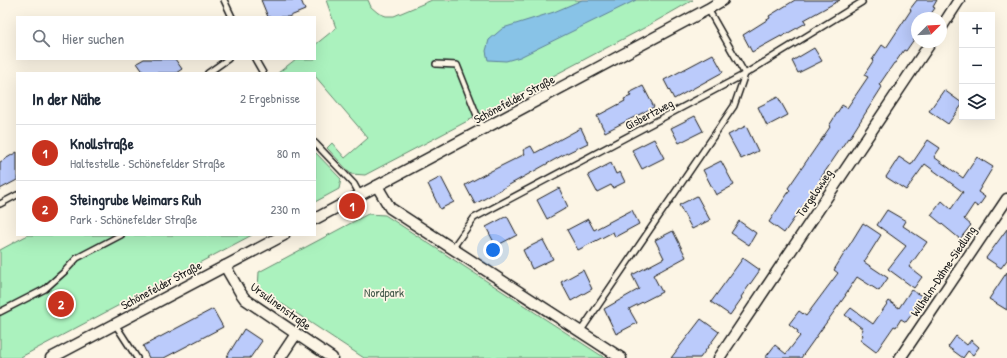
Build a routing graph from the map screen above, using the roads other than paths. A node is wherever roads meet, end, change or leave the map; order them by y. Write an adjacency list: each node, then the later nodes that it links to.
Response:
1 (224, 0): 6 (lane)
2 (724, 0): 5 (street, Schönefelder Straße)
3 (959, 0): 7 (street)
4 (862, 2): 14 (lane, Gisbertzweg)
5 (708, 9): 14 (lane); 15 (street, Schönefelder Straße)
6 (232, 16)
7 (947, 19)
8 (927, 48): 36 (street, Torgelowweg)
9 (227, 60): 12 (lane)
10 (256, 60): 13 (lane)
11 (436, 64): 15 (lane)
12 (209, 72)
13 (262, 72)
14 (745, 74): 25 (lane, Gisbertzweg); 29 (lane)
15 (484, 129): 17 (street, Schönefelder Straße)
16 (316, 144): 18 (lane)
17 (377, 186): 18 (street, Schönefelder Straße); 25 (street)
18 (360, 195): 22 (street, Schönefelder Straße)
19 (16, 196): 21 (lane)
20 (1007, 199): 37 (street, Wilhelm-Dähne-Siedlung)
21 (0, 204)
22 (316, 218)
23 (119, 236): 27 (lane)
24 (282, 236): 26 (street, Schönefelder Straße)
25 (452, 249): 29 (street)
26 (224, 266): 28 (street, Schönefelder Straße); 30 (street, Ursulinenstraße)
27 (0, 312)
28 (115, 324): 31 (street, Schönefelder Straße); 32 (lane)
29 (580, 332): 35 (street)
30 (296, 334): 33 (street); 34 (street, Ursulinenstraße)
31 (51, 358)
32 (137, 358)
33 (280, 358)
34 (332, 358)
35 (621, 358)
36 (719, 358)
37 (900, 358)

